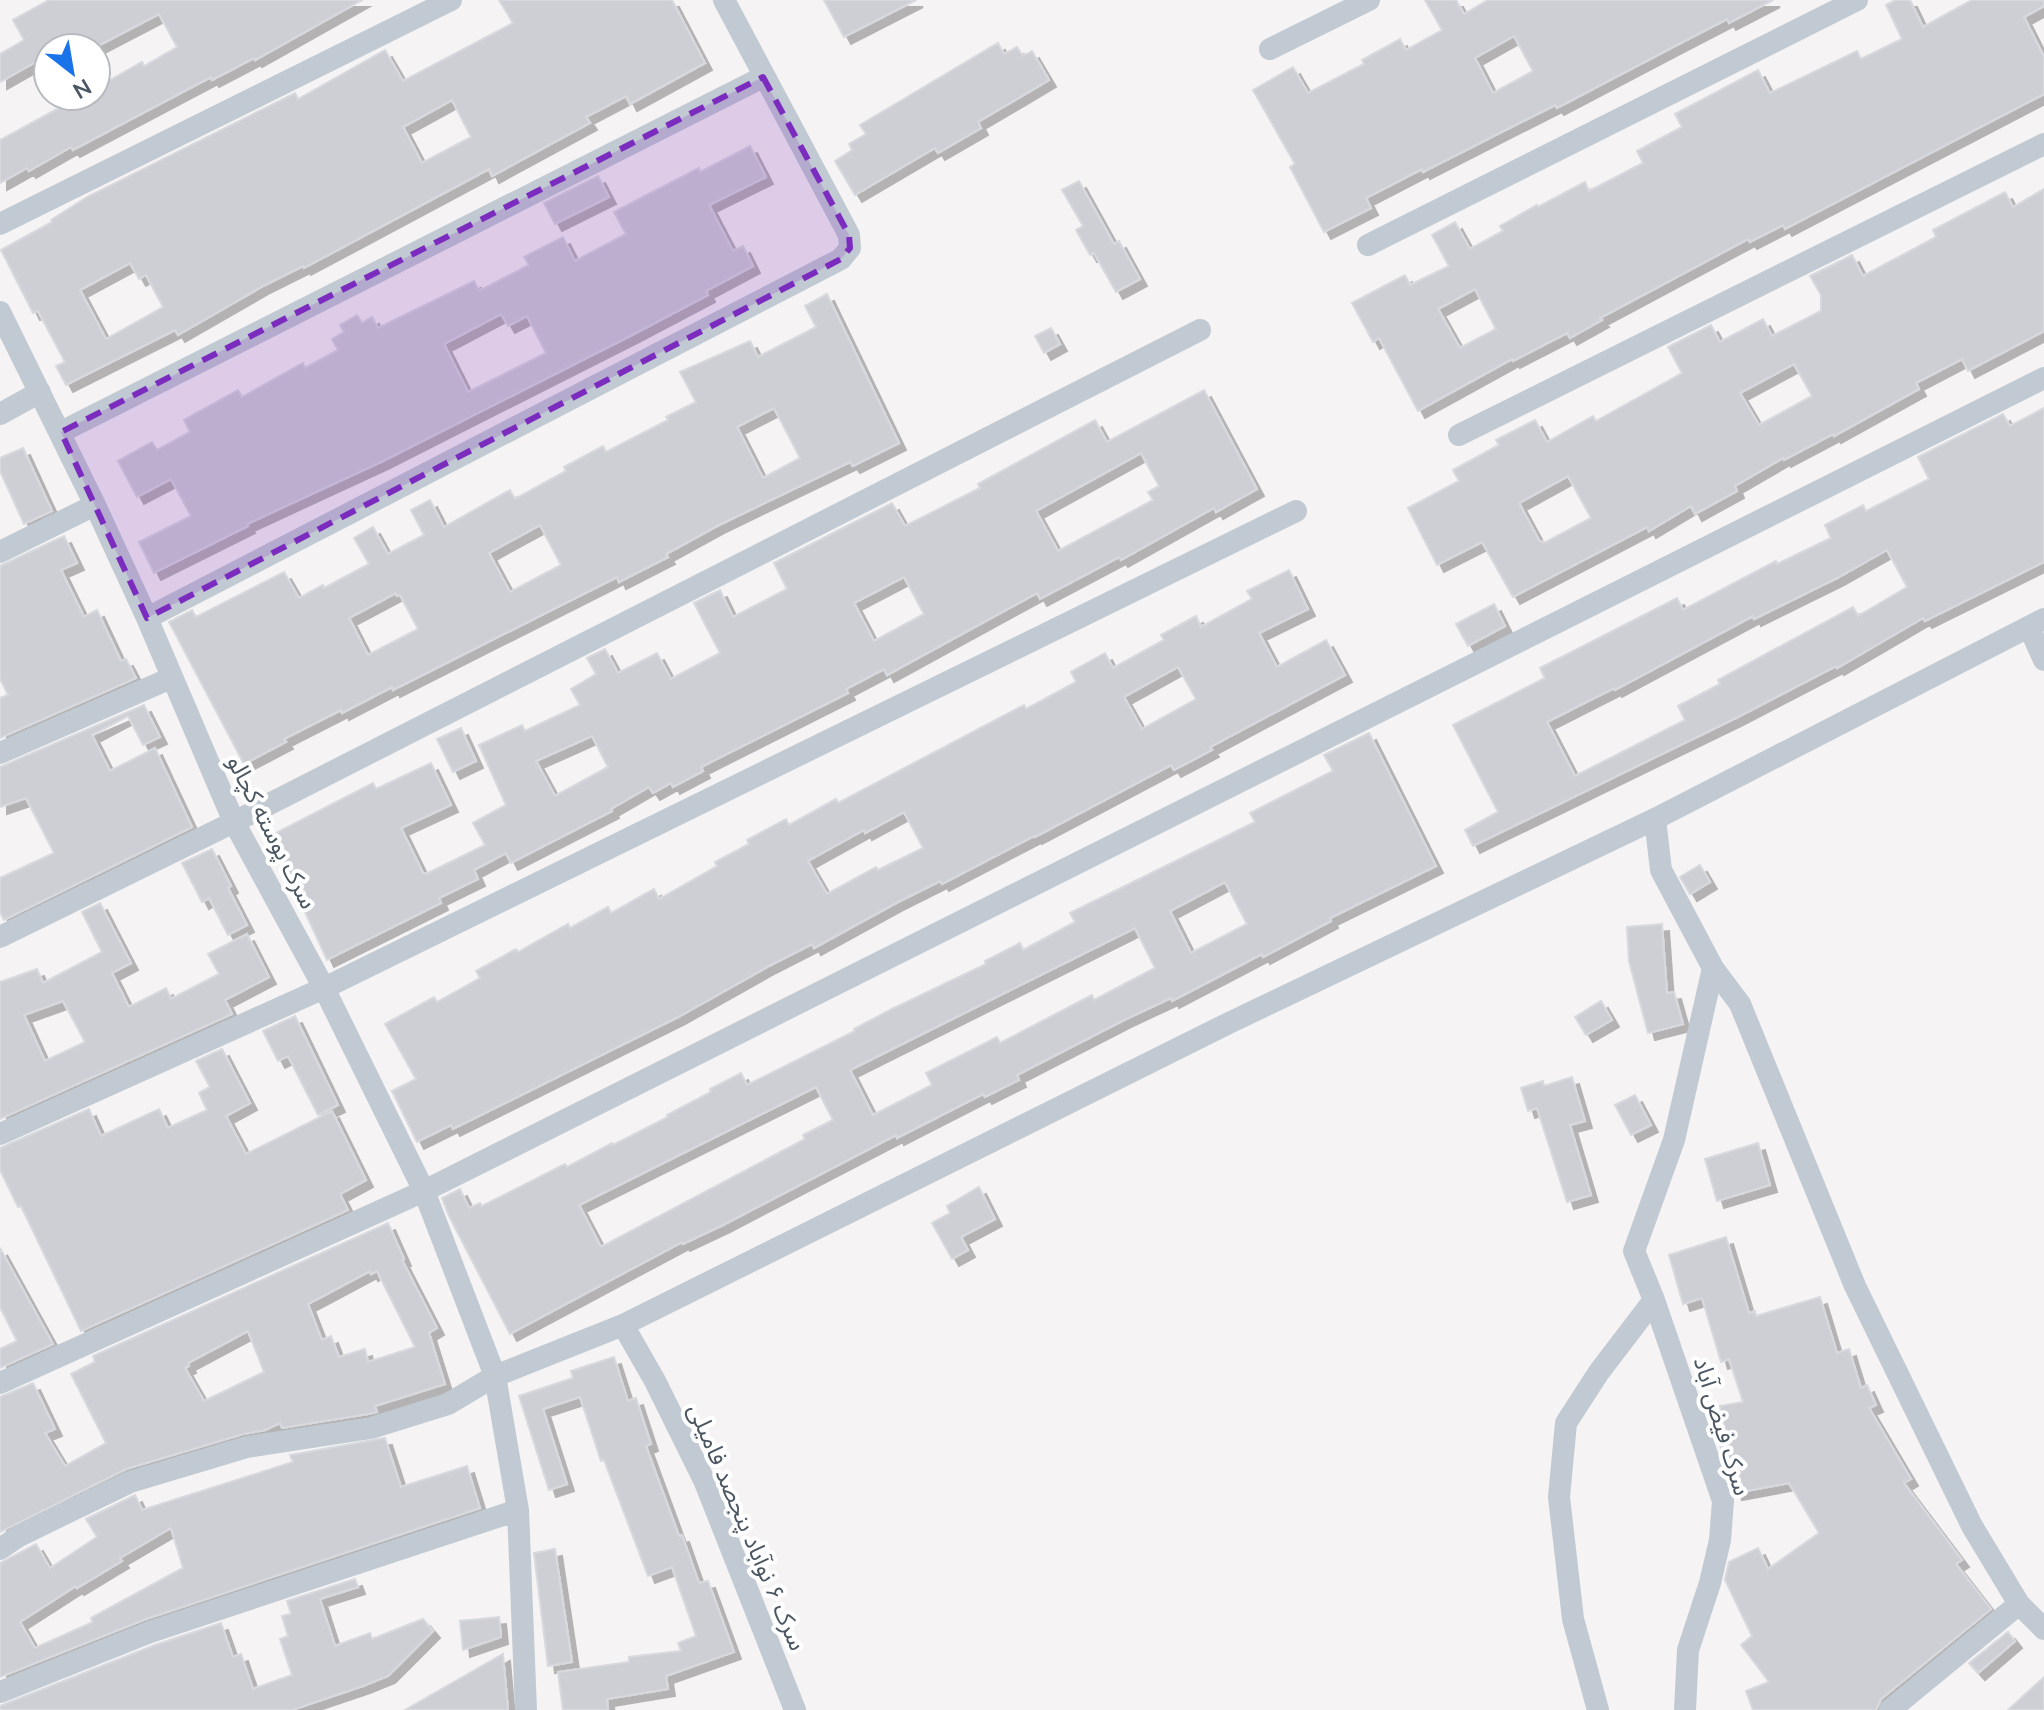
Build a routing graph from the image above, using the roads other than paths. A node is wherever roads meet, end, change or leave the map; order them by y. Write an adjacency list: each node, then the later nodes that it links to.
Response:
1 (451, 0): 8 (street)
2 (724, 0): 6 (street)
3 (1369, 0): 5 (street)
4 (1857, 0): 9 (street)
5 (1270, 49)
6 (763, 77): 15 (street); 20 (street)
7 (2044, 144): 16 (street)
8 (0, 224)
9 (1368, 245)
10 (0, 312): 13 (street, سرک پوسته کچالو)
11 (1200, 330): 26 (street)
12 (2044, 378): 31 (street)
13 (40, 392): 14 (street); 15 (street, سرک پوسته کچالو)
14 (0, 414)
15 (61, 432): 17 (street, سرک پوسته کچالو)
16 (1459, 435)
17 (95, 505): 19 (street); 20 (street, سرک پوسته کچالو)
18 (1296, 511): 29 (street)
19 (0, 552)
20 (147, 618): 23 (street, سرک پوسته کچالو)
21 (2036, 623): 22 (street); 25 (street)
22 (2044, 660)
23 (171, 678): 24 (street); 26 (street, سرک پوسته کچالو)
24 (0, 753)
25 (1655, 819): 28 (street); 33 (street)
26 (234, 822): 27 (street); 29 (street, سرک پوسته کچالو)
27 (0, 937)
28 (1713, 968): 32 (street, سرک فيض آباد); 38 (street)
29 (324, 988): 30 (street); 31 (street, سرک پوسته کچالو)
30 (0, 1134)
31 (424, 1191): 34 (street, سرک پوسته کچالو); 35 (street)
32 (1654, 1300): 43 (street); 44 (street, سرک فيض آباد)
33 (623, 1325): 34 (street); 42 (street, سرک ۶ نوآباد پنجصد فامیلی)
34 (495, 1376): 36 (street, سرک پوسته کچالو); 37 (street)
35 (0, 1383)
36 (518, 1510): 40 (street); 41 (street, سرک پوسته کچالو)
37 (0, 1549)
38 (2019, 1604): 39 (street); 45 (street)
39 (2044, 1629)
40 (0, 1692)
41 (519, 1706)
42 (795, 1710)
43 (1598, 1710)
44 (1685, 1710)
45 (1890, 1710)

